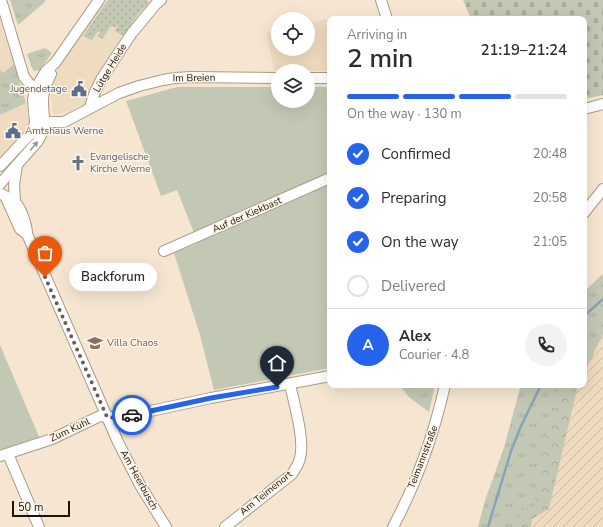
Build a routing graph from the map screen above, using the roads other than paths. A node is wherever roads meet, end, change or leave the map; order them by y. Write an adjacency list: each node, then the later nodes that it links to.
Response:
1 (1, 0): 9 (street)
2 (99, 0): 9 (street)
3 (381, 0): 5 (street)
4 (156, 1): 11 (street, Lütge Heide)
5 (387, 16)
6 (271, 78): 11 (street, Im Breien)
7 (315, 78): 8 (street)
8 (327, 78)
9 (40, 89): 13 (street)
10 (603, 104): 12 (street)
11 (90, 107): 13 (street)
12 (587, 108)
13 (40, 122): 14 (street); 15 (street, one-way to 13)
14 (2, 164): 16 (street)
15 (17, 165): 18 (street); 20 (street)
16 (0, 174)
17 (327, 179): 22 (street, Auf der Kiekbast)
18 (0, 184)
19 (603, 189): 21 (street)
20 (7, 197): 26 (street, Am Heerbusch)
21 (587, 210)
22 (164, 252)
23 (327, 377): 24 (street, Zum Kühl)
24 (290, 384): 26 (street, Zum Kühl); 30 (street, Am Teimenort)
25 (444, 388): 31 (street, Teimannstraße)
26 (107, 417): 27 (street, Zum Kühl); 29 (street, Am Heerbusch)
27 (4, 455): 28 (street)
28 (39, 527)
29 (166, 527)
30 (225, 527)
31 (393, 527)

